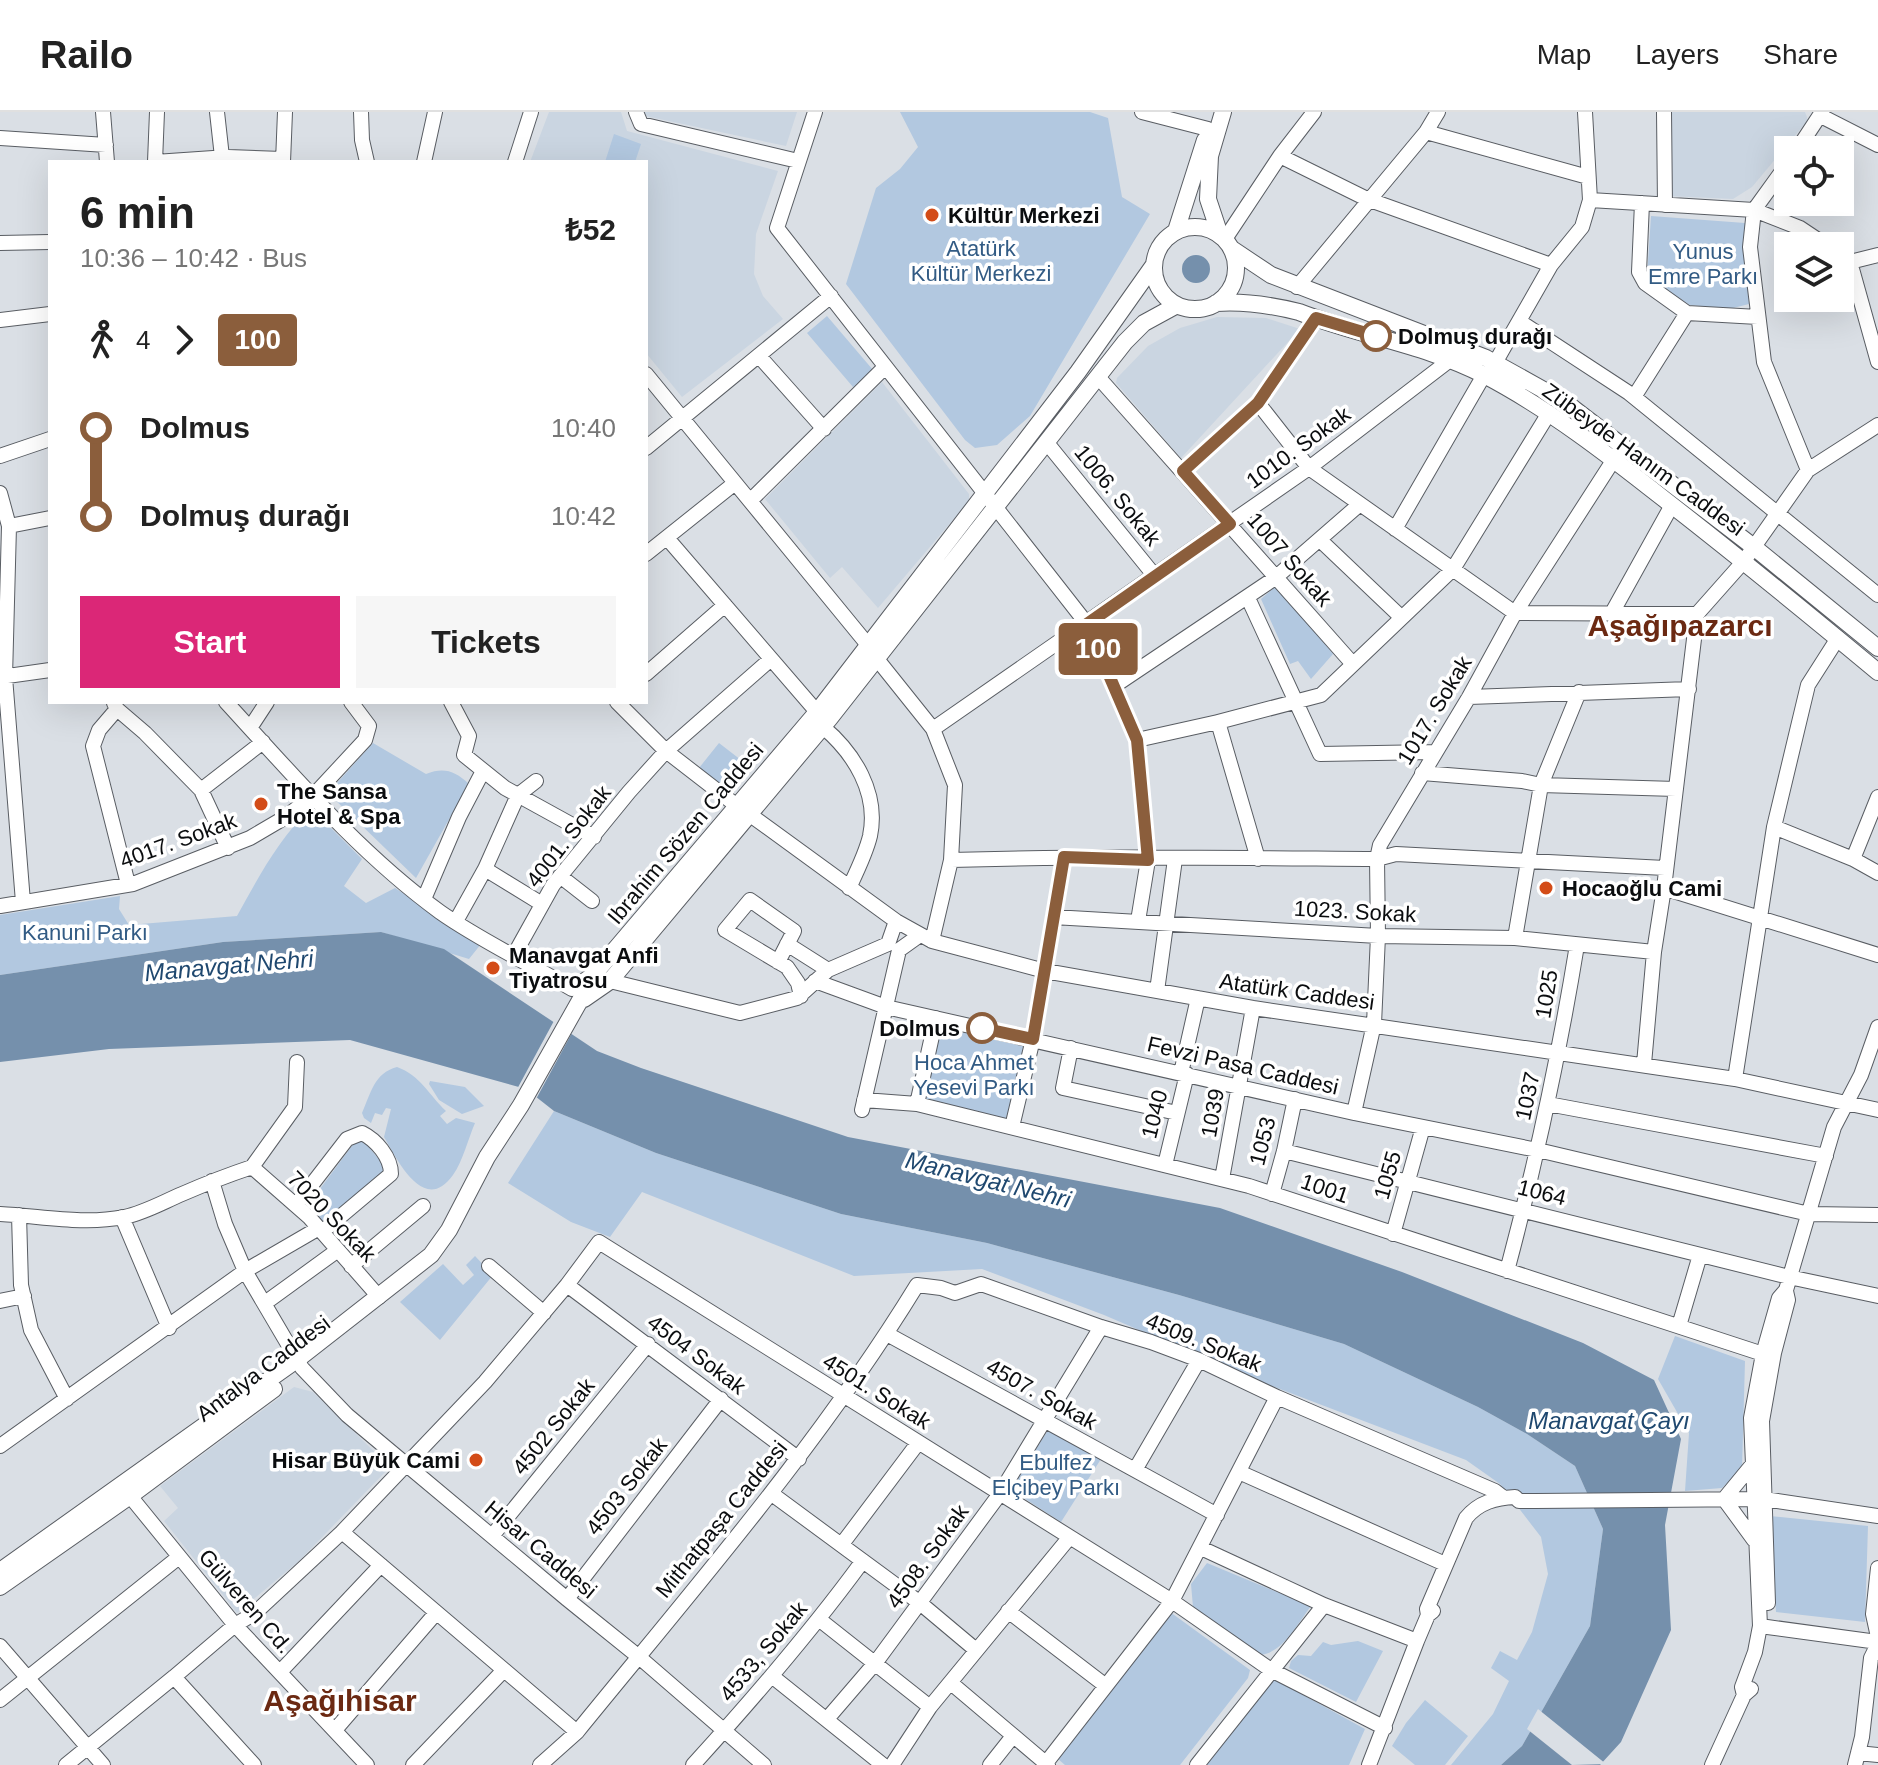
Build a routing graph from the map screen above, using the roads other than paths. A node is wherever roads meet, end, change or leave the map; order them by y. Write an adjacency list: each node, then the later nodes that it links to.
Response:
1 (103, 112): 22 (street)
2 (157, 112): 27 (street)
3 (217, 112): 25 (street)
4 (285, 112): 29 (street)
5 (361, 112): 30 (street)
6 (435, 112): 31 (street)
7 (531, 112): 32 (street)
8 (636, 112): 33 (street)
9 (815, 112): 33 (street)
10 (1142, 112): 18 (street)
11 (1213, 112): 18 (main road)
12 (1223, 112): 43 (main road)
13 (1314, 112): 24 (street)
14 (1438, 112): 19 (street)
15 (1585, 112): 34 (street)
16 (1664, 112): 39 (street)
17 (1821, 114): 20 (street); 23 (street)
18 (1208, 129): 41 (main road)
19 (1426, 132): 34 (street); 36 (street)
20 (1806, 136)
21 (0, 138): 22 (street)
22 (106, 145): 26 (street)
23 (1878, 145)
24 (1280, 156): 36 (street); 43 (street)
25 (222, 157): 28 (street); 29 (street)
26 (107, 160)
27 (155, 160)
28 (182, 160)
29 (282, 160)
30 (367, 160)
31 (424, 160)
32 (516, 160)
33 (798, 161): 52 (street)
34 (1588, 177): 37 (street)
35 (1774, 182): 40 (street)
36 (1367, 199): 48 (street); 51 (street)
37 (1590, 200): 38 (street); 48 (street)
38 (1642, 203): 39 (street); 55 (street)
39 (1665, 205): 40 (street)
40 (1754, 210): 42 (street); 57 (street)
41 (1176, 231): 43 (main road); 49 (main road)
42 (1806, 232)
43 (1226, 241): 51 (main road, Zübeyde Hanım Caddesi); 53 (main road)
44 (48, 242): 45 (street)
45 (0, 243)
46 (1878, 255): 47 (street)
47 (1854, 257)
48 (1551, 265): 60 (street)
49 (1153, 266): 54 (main road); 85 (main road, Ibrahim Sözen Caddesi)
50 (1854, 286): 63 (street)
51 (1297, 287): 65 (main road, Zübeyde Hanım Caddesi)
52 (831, 296): 61 (street); 64 (street)
53 (1216, 303): 54 (main road); 58 (main road, Zübeyde Hanım Caddesi)
54 (1177, 305): 67 (main road, Ibrahim Sözen Caddesi)
55 (1687, 313): 57 (street); 68 (street)
56 (48, 314): 59 (street)
57 (1758, 317): 80 (street)
58 (1316, 318): 62 (main road, Zübeyde Hanım Caddesi); 69 (street)
59 (0, 320)
60 (1519, 321): 65 (street); 68 (street)
61 (759, 356): 71 (street); 73 (street)
62 (1450, 360): 65 (main road, Zübeyde Hanım Caddesi); 79 (street, 1010. Sokak)
63 (1878, 362)
64 (885, 367): 73 (street); 85 (street)
65 (1490, 369): 70 (main road, Zübeyde Hanım Caddesi); 77 (main road, Zübeyde Hanım Caddesi); 92 (street)
66 (648, 376): 71 (street)
67 (1099, 378): 75 (main road, Ibrahim Sözen Caddesi); 81 (street, 1007 Sokak)
68 (1634, 397): 88 (street)
69 (1258, 403): 79 (street); 81 (street)
70 (1549, 413): 77 (main road, Zübeyde Hanım Caddesi); 98 (street)
71 (683, 419): 76 (street); 82 (street)
72 (1878, 425): 80 (street)
73 (824, 429): 84 (street)
74 (48, 440): 78 (street)
75 (1047, 443): 85 (main road, Ibrahim Sözen Caddesi); 99 (street, 1006. Sokak)
76 (648, 446)
77 (1618, 453): 87 (main road, Zübeyde Hanım Caddesi); 95 (main road, Zübeyde Hanım Caddesi); 104 (street, 1017. Sokak)
78 (0, 456)
79 (1309, 468): 86 (street); 90 (street, 1010. Sokak)
80 (1808, 470): 88 (street)
81 (1183, 471): 90 (street, 1007 Sokak)
82 (735, 483): 84 (street); 93 (street)
83 (0, 493): 91 (street)
84 (750, 501): 111 (street)
85 (990, 501): 108 (street); 111 (main road, Ibrahim Sözen Caddesi)
86 (1360, 504): 92 (street); 94 (street)
87 (1672, 505): 97 (main road, Zübeyde Hanım Caddesi); 105 (street)
88 (1779, 513): 95 (street); 101 (street)
89 (48, 518): 91 (street)
90 (1230, 524): 99 (street, 1010. Sokak); 100 (street, 1007 Sokak)
91 (9, 526): 117 (street)
92 (1395, 529): 98 (street)
93 (667, 538): 96 (street); 103 (street)
94 (1320, 540): 100 (street); 107 (street)
95 (1755, 548): 97 (street); 110 (main road, Zübeyde Hanım Caddesi)
96 (648, 552)
97 (1744, 561): 106 (street); 109 (main road, Zübeyde Hanım Caddesi)
98 (1453, 569): 104 (street); 107 (street)
99 (1154, 575): 108 (street, 1010. Sokak)
100 (1277, 577): 102 (street); 113 (street, 1007 Sokak)
101 (1877, 593)
102 (1248, 598): 118 (street); 122 (street)
103 (725, 605): 112 (street); 115 (street)
104 (1515, 613): 105 (street); 121 (street, 1017. Sokak)
105 (1612, 613): 106 (street)
106 (1697, 614): 119 (street)
107 (1401, 617): 113 (street)
108 (1087, 624): 118 (street); 132 (street, 1010. Sokak)
109 (1838, 638): 116 (main road, Zübeyde Hanım Caddesi); 147 (street)
110 (1878, 648)
111 (873, 652): 129 (main road, Ibrahim Sözen Caddesi); 132 (street)
112 (771, 659): 129 (street); 135 (street, 4001. Sokak)
113 (1352, 663): 122 (street)
114 (48, 670): 117 (street)
115 (648, 672)
116 (1878, 672)
117 (3, 677): 167 (street)
118 (1114, 686): 133 (street)
119 (1689, 689): 120 (street); 141 (street)
120 (1579, 692): 121 (street); 140 (street)
121 (1469, 697): 136 (street, 1017. Sokak)
122 (1295, 702): 130 (street); 136 (street)
123 (228, 704): 131 (street)
124 (266, 704): 131 (street)
125 (352, 704): 144 (street, 4017. Sokak)
126 (452, 704): 137 (street)
127 (619, 704): 135 (street, Atatürk Caddesi)
128 (116, 706): 142 (street); 162 (street)
129 (820, 719): 146 (main road, Ibrahim Sözen Caddesi); 163 (street)
130 (1218, 722): 133 (street); 152 (street)
131 (250, 728): 134 (street)
132 (933, 729): 155 (street)
133 (1137, 740): 156 (street)
134 (263, 742): 142 (street); 144 (street)
135 (666, 751): 146 (street, Atatürk Caddesi); 148 (street, 4001. Sokak)
136 (1434, 752): 138 (street, 1017. Sokak)
137 (483, 771): 143 (street); 165 (street)
138 (1422, 773): 140 (street); 153 (street, 1017. Sokak)
139 (536, 781): 143 (street)
140 (1541, 785): 141 (street); 157 (street)
141 (1676, 789): 158 (street)
142 (201, 790): 149 (street)
143 (518, 795): 148 (street); 159 (street)
144 (313, 796): 149 (street, 4017. Sokak); 165 (street)
145 (1878, 797): 154 (street)
146 (743, 810): 163 (street, Atatürk Caddesi); 187 (main road, Ibrahim Sözen Caddesi)
147 (1774, 827): 154 (street); 171 (street)
148 (594, 837): 161 (street, 4001. Sokak)
149 (228, 848): 162 (street, 4017. Sokak)
150 (1064, 857): 155 (street); 156 (street); 170 (street)
151 (1175, 859): 152 (street); 156 (street); 175 (street)
152 (1258, 859): 153 (street)
153 (1377, 859): 157 (street); 176 (street, 1017. Sokak)
154 (1853, 859): 160 (street)
155 (951, 860): 177 (street)
156 (1148, 860): 174 (street)
157 (1528, 860): 158 (street); 178 (street)
158 (1665, 868): 164 (street)
159 (485, 869): 168 (street); 172 (street)
160 (1878, 873)
161 (560, 876): 166 (street); 168 (street, 4001. Sokak)
162 (128, 884): 167 (street, 4017. Sokak)
163 (849, 888): 173 (street, Atatürk Caddesi)
164 (1664, 888): 171 (street); 181 (street)
165 (424, 899): 172 (street)
166 (592, 901)
167 (23, 902): 169 (street, 4017. Sokak)
168 (542, 904): 182 (street, 4001. Sokak)
169 (0, 906)
170 (1053, 917): 174 (street, 1023. Sokak); 186 (street)
171 (1759, 918): 183 (street); 204 (street)
172 (456, 921): 182 (street)
173 (896, 921): 177 (street, Atatürk Caddesi); 185 (street)
174 (1138, 921): 175 (street, 1023. Sokak)
175 (1167, 924): 176 (street, 1023. Sokak); 189 (street)
176 (1378, 936): 178 (street, 1023. Sokak); 195 (street, 1017. Sokak)
177 (926, 938): 186 (street, Atatürk Caddesi); 192 (street)
178 (1515, 938): 180 (street, 1023. Sokak)
179 (787, 944): 184 (street); 184 (street); 185 (street)
180 (1577, 945): 181 (street, 1023. Sokak); 200 (street, 1025)
181 (1654, 952): 202 (street)
182 (514, 955): 187 (street)
183 (1878, 955)
184 (778, 962): 190 (street)
185 (828, 970): 188 (street)
186 (1045, 971): 189 (street, Atatürk Caddesi); 197 (street)
187 (603, 976): 190 (street); 210 (main road, Ibrahim Sözen Caddesi)
188 (815, 981): 190 (street); 192 (street, Fevzi Pasa Caddesi)
189 (1157, 991): 191 (street, Atatürk Caddesi)
190 (801, 996)
191 (1198, 998): 193 (street, Atatürk Caddesi); 203 (street, 1040)
192 (886, 1007): 194 (street, Fevzi Pasa Caddesi); 207 (street, 1001)
193 (1253, 1008): 195 (street, Atatürk Caddesi); 205 (street, 1039)
194 (936, 1018): 197 (street, Fevzi Pasa Caddesi); 207 (street)
195 (1374, 1024): 200 (street, Atatürk Caddesi); 213 (street, 1017. Sokak)
196 (1878, 1027): 199 (street)
197 (1033, 1039): 198 (street, Fevzi Pasa Caddesi); 214 (street)
198 (1071, 1048): 203 (street, Fevzi Pasa Caddesi); 212 (street)
199 (1875, 1049): 209 (street)
200 (1559, 1051): 202 (street, Atatürk Caddesi); 208 (street, 1037)
201 (297, 1062): 221 (street)
202 (1644, 1064): 204 (street, Atatürk Caddesi)
203 (1184, 1074): 205 (street, Fevzi Pasa Caddesi); 212 (street, 1040)
204 (1735, 1079): 209 (street, Atatürk Caddesi)
205 (1239, 1086): 206 (street, Fevzi Pasa Caddesi); 222 (street, 1039)
206 (1295, 1099): 213 (street, Fevzi Pasa Caddesi); 218 (street, 1053)
207 (917, 1104): 214 (street, 1001)
208 (1548, 1104): 217 (street, 1037); 219 (street)
209 (1846, 1104): 211 (street, Atatürk Caddesi); 219 (street)
210 (521, 1105): 216 (main road, Antalya Caddesi)
211 (1878, 1110)
212 (1177, 1113): 220 (street, 1040)
213 (1354, 1113): 215 (street, Fevzi Pasa Caddesi)
214 (1012, 1127): 220 (street, 1001)
215 (1423, 1127): 217 (street, Fevzi Pasa Caddesi); 224 (street, 1055)
216 (501, 1138): 247 (main road, Antalya Caddesi); 258 (main road, Antalya Caddesi)
217 (1538, 1150): 228 (street, 1037); 230 (street, Fevzi Pasa Caddesi)
218 (1284, 1151): 224 (street, 1064); 225 (street, 1053)
219 (1826, 1156): 230 (street)
220 (1165, 1165): 222 (street, 1001)
221 (252, 1167): 223 (street); 226 (street, 7020 Sokak)
222 (1222, 1179): 225 (street, 1001)
223 (212, 1181): 233 (street); 240 (street, Hisar Caddesi)
224 (1408, 1182): 228 (street, 1064); 235 (street, 1055)
225 (1272, 1194): 235 (street, 1001)
226 (296, 1205): 234 (street, 7020 Sokak); 234 (street)
227 (423, 1206): 238 (street)
228 (1523, 1210): 237 (street, 1064); 241 (street, 1037)
229 (0, 1214): 231 (street)
230 (1809, 1214): 232 (street, Fevzi Pasa Caddesi); 242 (street)
231 (19, 1215): 233 (street); 245 (street)
232 (1878, 1215)
233 (122, 1217): 253 (street)
234 (321, 1230): 236 (street, 7020 Sokak); 240 (street)
235 (1393, 1234): 241 (street, 1001)
236 (338, 1250): 238 (street, 7020 Sokak); 249 (street)
237 (1700, 1255): 242 (street, 1064); 251 (street)
238 (351, 1266): 247 (street, 7020 Sokak)
239 (489, 1266): 250 (street)
240 (245, 1271): 249 (street, Hisar Caddesi); 253 (street)
241 (1507, 1271): 251 (street, 1001)
242 (1787, 1284): 246 (street, 1064); 256 (street); 277 (street)
243 (567, 1285): 250 (street, 4501. Sokak); 255 (street, 4504 Sokak); 259 (street, 4501. Sokak)
244 (917, 1285): 252 (street, 4509. Sokak); 254 (street, Mithatpaşa Caddesi)
245 (24, 1296): 248 (street); 261 (street)
246 (1878, 1296)
247 (379, 1297): 258 (main road, Antalya Caddesi)
248 (0, 1301)
249 (265, 1303): 258 (street, Hisar Caddesi)
250 (544, 1313): 267 (street, 4501. Sokak)
251 (1679, 1326): 256 (street, 1001)
252 (1101, 1327): 257 (street, 4509. Sokak); 263 (street, 4508. Sokak)
253 (169, 1328): 261 (street)
254 (887, 1334): 259 (street, Mithatpaşa Caddesi); 263 (street, 4507. Sokak)
255 (648, 1344): 262 (street, 4504 Sokak); 282 (street, 4502 Sokak)
256 (1763, 1354): 268 (street)
257 (1199, 1360): 260 (street, 4509. Sokak); 269 (street)
258 (300, 1363): 267 (street, Hisar Caddesi); 274 (main road, Antalya Caddesi); 292 (main road, Antalya Caddesi)
259 (844, 1396): 264 (street, 4501. Sokak); 266 (street, Mithatpaşa Caddesi)
260 (1277, 1397): 270 (street); 271 (street, 4509. Sokak)
261 (67, 1399): 265 (street)
262 (721, 1399): 266 (street, 4504 Sokak); 294 (street, 4503 Sokak)
263 (1046, 1421): 269 (street, 4507. Sokak); 273 (street, 4508. Sokak)
264 (918, 1443): 273 (street, 4501. Sokak); 285 (street)
265 (0, 1446)
266 (799, 1459): 272 (street, Mithatpaşa Caddesi)
267 (406, 1465): 281 (street, 4501. Sokak); 282 (street, Hisar Caddesi)
268 (1752, 1465): 276 (street); 277 (street)
269 (1135, 1470): 279 (street, 4507. Sokak)
270 (1239, 1472): 279 (street); 289 (street)
271 (1469, 1480): 275 (street, 4509. Sokak); 278 (street)
272 (772, 1494): 285 (street); 308 (street, Mithatpaşa Caddesi)
273 (999, 1495): 283 (street, 4501. Sokak); 296 (street, 4508. Sokak)
274 (130, 1496): 287 (street, Gülveren Cd.); 293 (main road, Antalya Caddesi)
275 (1512, 1499): 276 (street); 278 (street); 300 (street)
276 (1718, 1499): 277 (street); 284 (street)
277 (1758, 1499): 280 (street); 284 (street); 303 (street)
278 (1471, 1511): 289 (street)
279 (1217, 1515): 286 (street)
280 (1878, 1516)
281 (342, 1532): 290 (street); 302 (street, 4501. Sokak)
282 (492, 1536): 294 (street, Hisar Caddesi)
283 (1069, 1538): 295 (street, 4501. Sokak); 298 (street)
284 (1754, 1540): 303 (street)
285 (842, 1544): 288 (street)
286 (1201, 1548): 295 (street); 297 (street)
287 (179, 1557): 302 (street, Gülveren Cd.); 315 (street)
288 (862, 1562): 296 (street); 301 (street, 4533, Sokak)
289 (1445, 1564): 300 (street)
290 (381, 1565): 299 (street); 312 (street)
291 (1878, 1568): 305 (street)
292 (0, 1571)
293 (0, 1587)
294 (567, 1599): 308 (street, Hisar Caddesi)
295 (1172, 1601): 310 (street, 4501. Sokak); 317 (street)
296 (920, 1603): 307 (street); 309 (street, 4508. Sokak)
297 (1324, 1605): 304 (street); 310 (street)
298 (1008, 1611): 307 (street); 317 (street)
299 (436, 1613): 311 (street); 322 (street)
300 (1428, 1615): 304 (street)
301 (820, 1620): 309 (street); 314 (street, 4533, Sokak)
302 (235, 1625): 312 (street, Gülveren Cd.); 313 (street, 4501. Sokak)
303 (1764, 1626): 305 (street); 343 (street)
304 (1417, 1641): 321 (street)
305 (1878, 1641): 328 (street)
306 (0, 1646): 315 (street)
307 (976, 1650): 316 (street)
308 (639, 1657): 323 (street, Hisar Caddesi); 324 (street, Mithatpaşa Caddesi)
309 (876, 1662): 319 (street); 320 (street, 4508. Sokak)
310 (1271, 1670): 321 (street, 4501. Sokak); 341 (street)
311 (503, 1671): 324 (street); 334 (street)
312 (280, 1672): 322 (street, Gülveren Cd.)
313 (174, 1677): 326 (street, 4501. Sokak); 332 (street)
314 (773, 1677): 320 (street); 323 (street, 4533, Sokak)
315 (27, 1678): 318 (street); 326 (street)
316 (951, 1683): 319 (street); 325 (street)
317 (1106, 1686): 329 (street)
318 (0, 1700)
319 (930, 1707): 339 (street)
320 (827, 1719): 338 (street)
321 (1385, 1728): 342 (street)
322 (335, 1730): 333 (street, Gülveren Cd.)
323 (725, 1730): 336 (street, 4533, Sokak); 337 (street, Hisar Caddesi)
324 (577, 1732): 335 (street, Mithatpaşa Caddesi)
325 (1013, 1736): 329 (street); 340 (street)
326 (87, 1747): 330 (street, 4501. Sokak); 331 (street)
327 (1878, 1755): 328 (street)
328 (1856, 1759)
329 (1047, 1764)
330 (66, 1765)
331 (103, 1765)
332 (254, 1765)
333 (367, 1765)
334 (413, 1765)
335 (540, 1765)
336 (693, 1765)
337 (764, 1765)
338 (883, 1765)
339 (892, 1765)
340 (990, 1765)
341 (1197, 1765)
342 (1369, 1765)
343 (1712, 1765)

